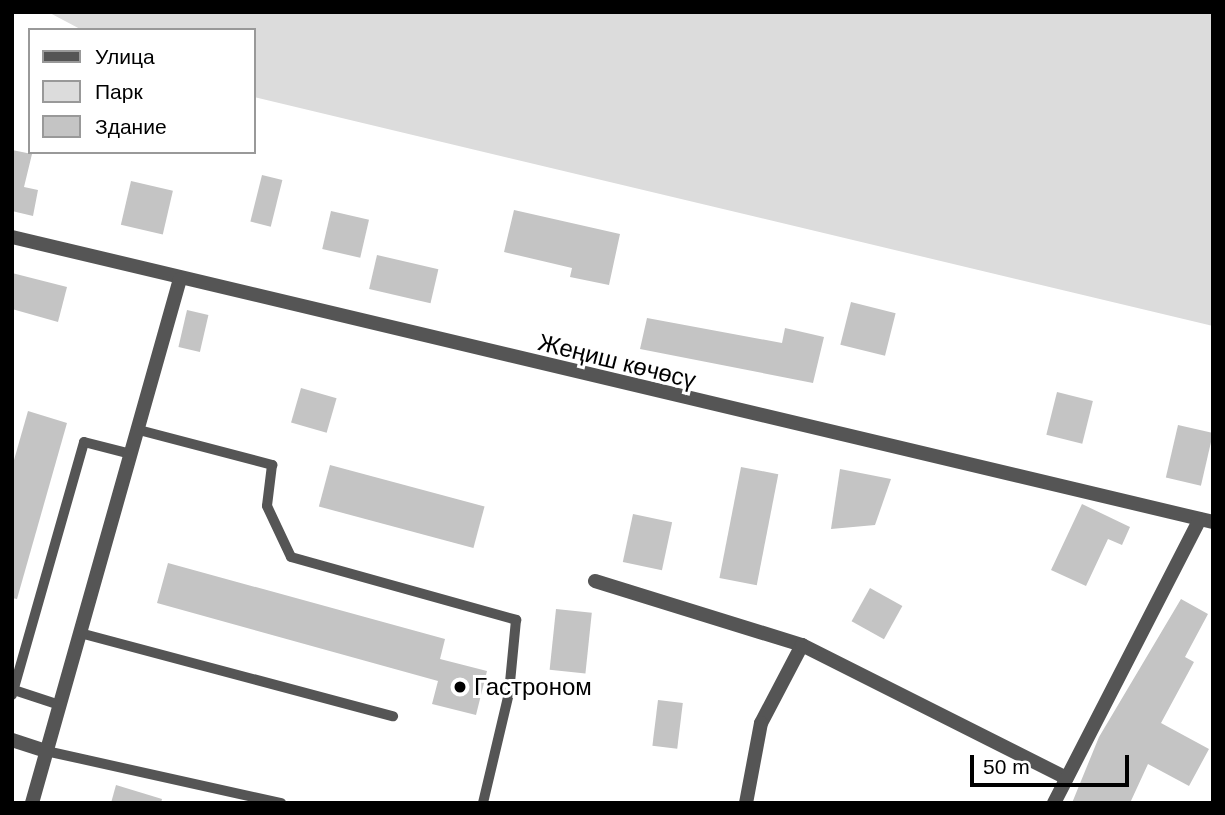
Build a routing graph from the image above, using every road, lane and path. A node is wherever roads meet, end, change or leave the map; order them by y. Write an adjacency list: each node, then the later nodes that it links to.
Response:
1 (12, 237): 2 (street, Жеңиш көчөсү)
2 (180, 279): 3 (street); 5 (street, Жеңиш көчөсү)
3 (139, 430): 4 (street); 17 (lane)
4 (131, 454): 7 (street); 9 (lane)
5 (1207, 521): 14 (street)
6 (596, 581): 8 (street)
7 (80, 632): 10 (street); 11 (lane)
8 (802, 645): 14 (street); 18 (street)
9 (13, 693): 10 (lane)
10 (60, 705): 13 (street)
11 (393, 716)
12 (12, 740): 13 (street)
13 (46, 751): 15 (street); 16 (lane)
14 (1066, 778): 19 (street)
15 (32, 803)
16 (281, 803)
17 (483, 803)
18 (746, 803)
19 (1054, 803)

